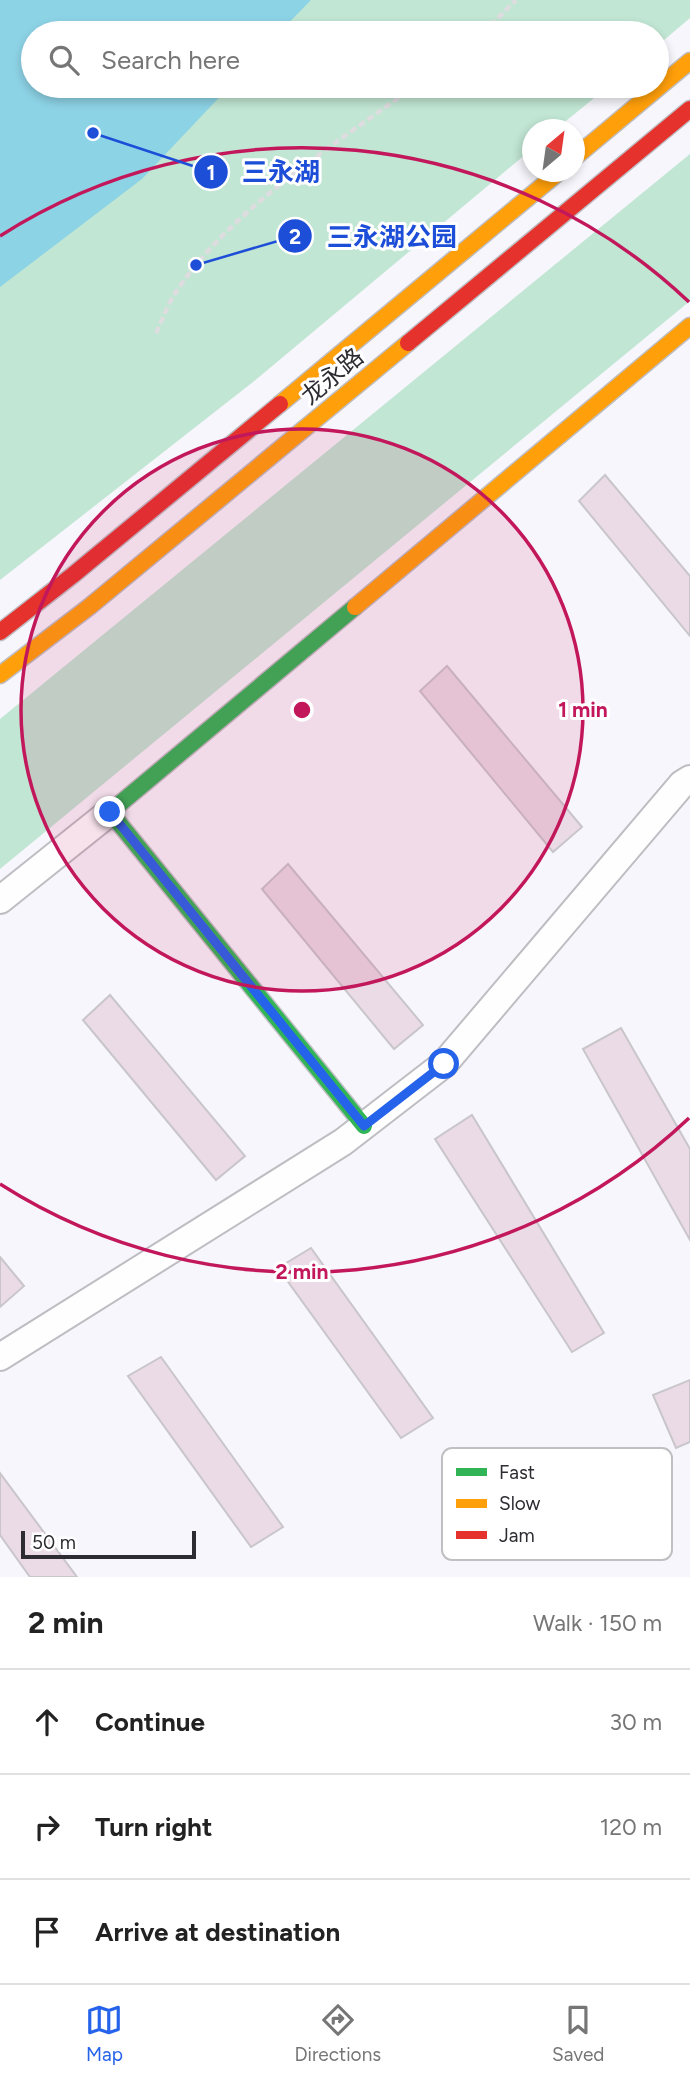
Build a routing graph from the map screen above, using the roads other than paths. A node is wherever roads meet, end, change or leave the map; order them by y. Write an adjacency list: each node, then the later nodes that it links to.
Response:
1 (690, 61): 2 (main road)
2 (669, 79)
3 (646, 98): 5 (main road)
4 (690, 108): 9 (main road, 龙永路)
5 (585, 150)
6 (547, 182): 8 (main road, 龙永路)
7 (690, 326): 11 (main road)
8 (0, 632)
9 (0, 675)
10 (690, 779): 13 (street)
11 (110, 812): 12 (street); 13 (main road)
12 (0, 900)
13 (364, 1126): 14 (street)
14 (0, 1357)

